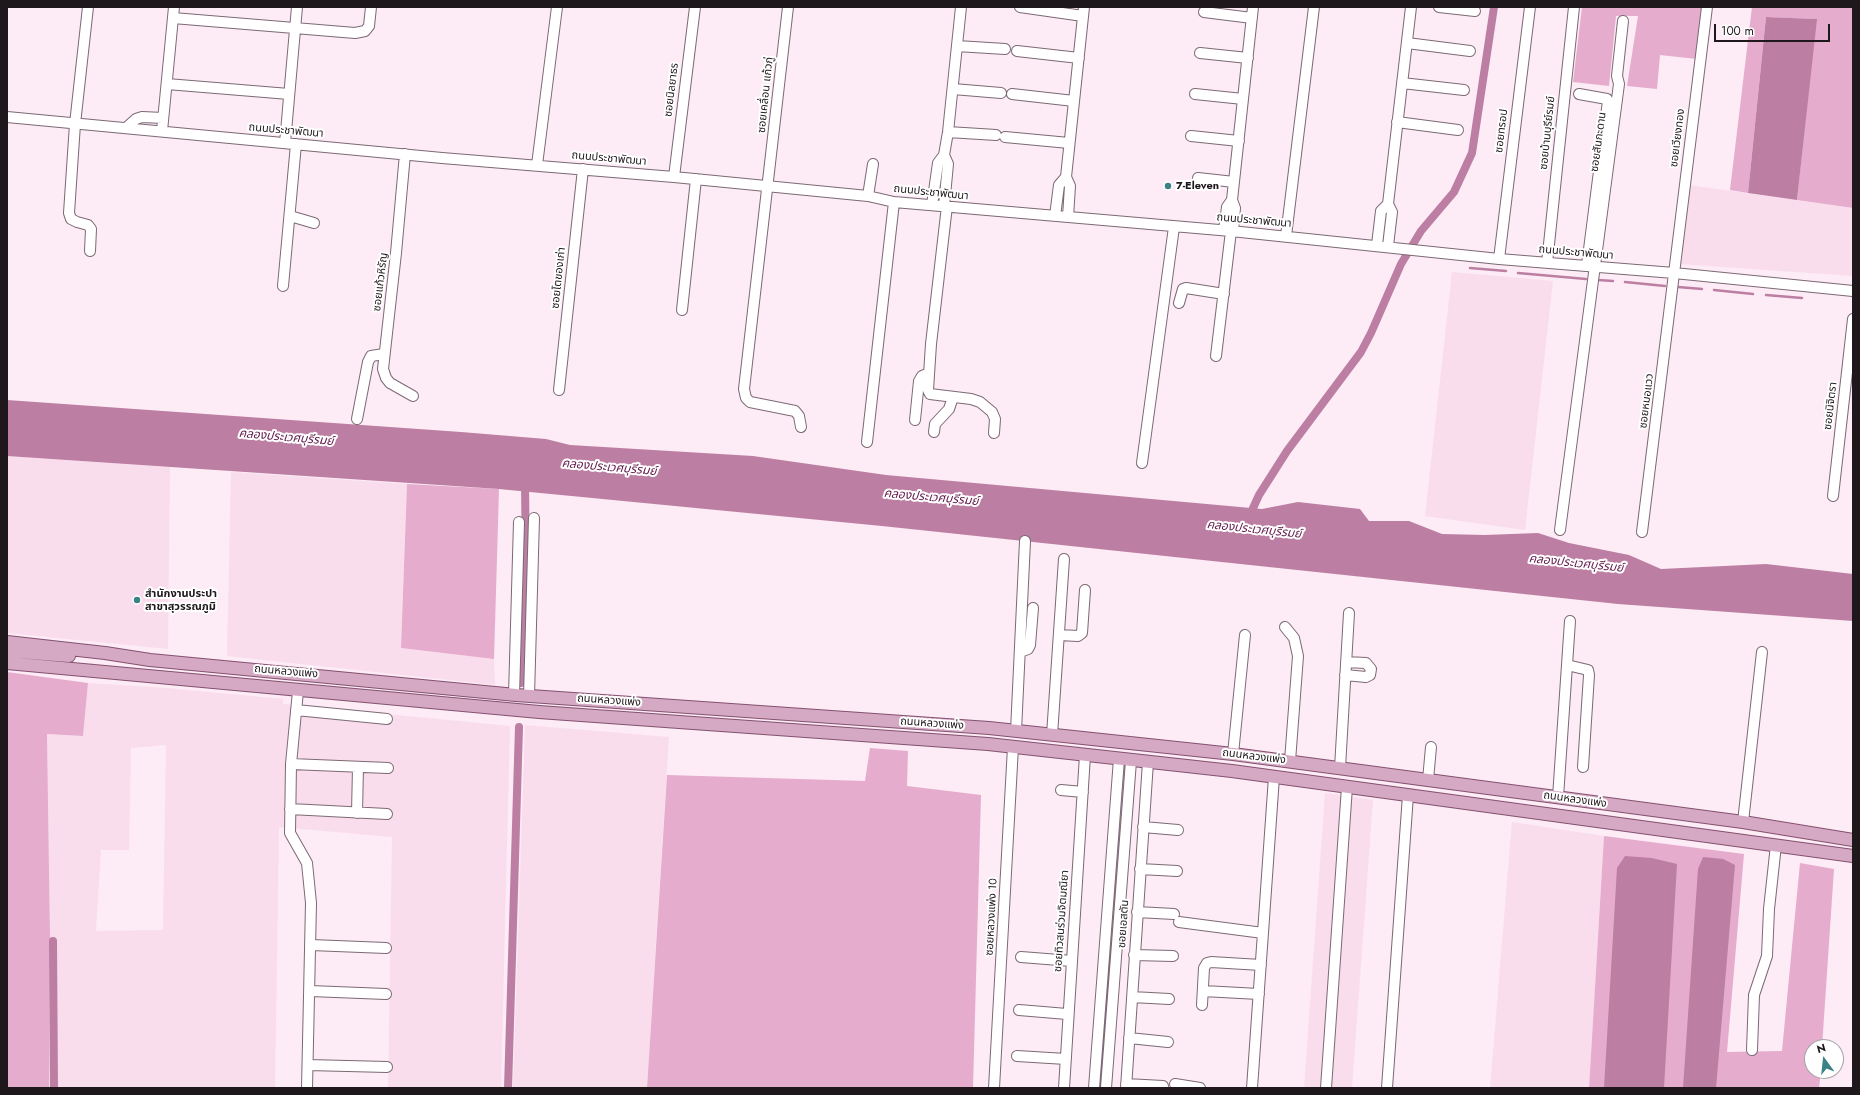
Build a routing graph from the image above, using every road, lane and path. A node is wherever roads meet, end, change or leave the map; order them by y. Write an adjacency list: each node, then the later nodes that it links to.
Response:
1 (88, 7): 46 (street)
2 (174, 7): 20 (street)
3 (297, 7): 23 (street)
4 (371, 7): 23 (street)
5 (557, 7): 59 (street)
6 (695, 7): 61 (street, ซอยนิลยาธร)
7 (788, 7): 66 (street, ซอยเคลื่อน แก้วภู่)
8 (961, 7): 25 (street)
9 (1020, 7): 17 (street)
10 (1253, 7): 21 (street)
11 (1314, 7): 78 (street)
12 (1411, 7): 24 (street)
13 (1439, 7): 18 (street)
14 (1530, 7): 82 (street, ซอยทรอป)
15 (1574, 7): 83 (street, ซอยบ้านบุรีย์รมย์)
16 (1706, 7): 85 (street, ซอยเวียงทอง)
17 (1084, 11): 30 (street)
18 (1475, 11)
19 (1204, 12): 21 (street)
20 (173, 18): 23 (street); 32 (street)
21 (1252, 18): 31 (street)
22 (1623, 21): 84 (street, ซอยสันกะดาน)
23 (295, 28): 37 (street)
24 (1407, 43): 28 (street); 33 (street)
25 (958, 46): 26 (street); 34 (street)
26 (1005, 49)
27 (1017, 51): 30 (street)
28 (1470, 51)
29 (1200, 54): 31 (street)
30 (1079, 58): 42 (street)
31 (1248, 58): 41 (street)
32 (167, 84): 37 (street); 44 (street)
33 (1402, 84): 35 (street); 45 (street)
34 (953, 90): 36 (street); 50 (street)
35 (1464, 90)
36 (1001, 93)
37 (289, 94): 53 (street)
38 (1012, 94): 42 (street)
39 (1195, 94): 41 (street)
40 (1579, 94): 84 (street)
41 (1243, 99): 52 (street)
42 (1074, 101): 54 (street)
43 (7, 117): 46 (street, ถนนประชาพัฒนา)
44 (163, 118): 47 (street); 49 (street)
45 (1397, 122): 48 (street); 69 (street)
46 (75, 124): 47 (street, ถนนประชาพัฒนา); 81 (street)
47 (126, 128): 49 (street, ถนนประชาพัฒนา)
48 (1458, 130)
49 (162, 131): 53 (street, ถนนประชาพัฒนา)
50 (948, 132): 54 (street); 57 (street)
51 (1191, 136): 52 (street)
52 (1238, 141): 65 (street)
53 (285, 143): 55 (street, ถนนประชาพัฒนา)
54 (1069, 143): 62 (street)
55 (296, 144): 56 (street, ถนนประชาพัฒนา); 72 (street)
56 (405, 154): 59 (street, ถนนประชาพัฒนา); 92 (street, ซอยแก้วหิรัญ)
57 (944, 155): 70 (street); 71 (street)
58 (873, 164): 67 (street)
59 (537, 165): 60 (street, ถนนประชาพัฒนา)
60 (583, 169): 61 (street, ถนนประชาพัฒนา); 95 (street, ซอยโตของเก่า)
61 (674, 176): 64 (street, ถนนประชาพัฒนา)
62 (1066, 177): 73 (street); 74 (street)
63 (1198, 178): 65 (street)
64 (696, 179): 66 (street, ถนนประชาพัฒนา); 90 (street)
65 (1234, 182): 77 (street)
66 (768, 186): 67 (street, ถนนประชาพัฒนา); 100 (street, ซอยเคลื่อน แก้วภู่)
67 (868, 196): 68 (street, ถนนประชาพัฒนา)
68 (894, 202): 70 (street, ถนนประชาพัฒนา); 103 (street)
69 (1388, 204): 79 (street); 80 (street)
70 (932, 205): 71 (street, ถนนประชาพัฒนา)
71 (946, 206): 73 (street, ถนนประชาพัฒนา); 94 (street)
72 (290, 216): 75 (street); 86 (street)
73 (1055, 216): 74 (street, ถนนประชาพัฒนา)
74 (1068, 217): 76 (street, ถนนประชาพัฒนา)
75 (314, 223)
76 (1174, 227): 77 (street, ถนนประชาพัฒนา); 104 (street)
77 (1229, 231): 78 (street, ถนนประชาพัฒนา); 88 (street)
78 (1286, 236): 79 (street, ถนนประชาพัฒนา)
79 (1377, 245): 80 (street, ถนนประชาพัฒนา)
80 (1388, 246): 82 (street, ถนนประชาพัฒนา)
81 (90, 251)
82 (1499, 259): 83 (street, ถนนประชาพัฒนา)
83 (1547, 262): 84 (street, ถนนประชาพัฒนา)
84 (1590, 265): 85 (street, ถนนประชาพัฒนา); 108 (street)
85 (1674, 273): 87 (street, ถนนประชาพัฒนา); 109 (street, ซอยหมอแวว)
86 (283, 286)
87 (1853, 291)
88 (1224, 294): 89 (street); 93 (street)
89 (1179, 303)
90 (682, 310)
91 (1853, 319): 105 (street, ซอยนิจิตรา)
92 (384, 354): 96 (street, ซอยแก้วหิรัญ); 98 (street)
93 (1216, 356)
94 (929, 373): 97 (street); 99 (street)
95 (559, 390)
96 (414, 396)
97 (953, 397): 101 (street); 102 (street)
98 (357, 419)
99 (915, 420)
100 (801, 427)
101 (934, 432)
102 (994, 433)
103 (867, 442)
104 (1142, 464)
105 (1832, 496)
106 (534, 518): 130 (street)
107 (519, 522): 129 (street)
108 (1560, 530)
109 (1642, 532)
110 (1025, 541): 121 (street)
111 (1064, 559): 117 (street)
112 (1085, 590): 117 (street)
113 (1034, 608): 121 (street)
114 (1349, 613): 124 (street)
115 (1570, 621): 126 (street)
116 (1285, 627): 142 (street)
117 (1059, 635): 135 (street)
118 (1245, 635): 139 (street)
119 (7, 642): 123 (main road, ถนนหลวงแพ่ง)
120 (7, 651): 123 (main road)
121 (1020, 652): 134 (street)
122 (1762, 652): 162 (street)
123 (150, 660): 129 (main road, ถนนหลวงแพ่ง)
124 (1346, 662): 127 (street); 127 (street)
125 (7, 663): 128 (main road, ถนนหลวงแพ่ง)
126 (1567, 665): 146 (street); 156 (street)
127 (1345, 675): 148 (street)
128 (298, 690): 131 (street); 136 (main road, ถนนหลวงแพ่ง)
129 (514, 695): 130 (main road, ถนนหลวงแพ่ง)
130 (529, 696): 133 (main road, ถนนหลวงแพ่ง)
131 (296, 710): 132 (street); 144 (street)
132 (387, 719)
133 (989, 728): 134 (main road, ถนนหลวงแพ่ง); 136 (main road)
134 (1016, 731): 135 (main road, ถนนหลวงแพ่ง)
135 (1052, 735): 139 (main road, ถนนหลวงแพ่ง)
136 (988, 744): 137 (main road, ถนนหลวงแพ่ง)
137 (1013, 747): 140 (main road, ถนนหลวงแพ่ง); 199 (street, ซอยหลวงแพ่ง 10)
138 (1431, 747): 151 (street)
139 (1233, 754): 142 (main road, ถนนหลวงแพ่ง); 149 (main road)
140 (1085, 755): 141 (main road, ถนนหลวงแพ่ง); 154 (street, ซอยทิวสนร่วมจิตมณียา)
141 (1125, 760): 143 (main road, ถนนหลวงแพ่ง); 160 (street); 161 (street)
142 (1290, 761): 148 (main road, ถนนหลวงแพ่ง)
143 (1148, 762): 149 (main road, ถนนหลวงแพ่ง); 163 (street, ซอยเอสตัน)
144 (291, 764): 145 (street); 157 (street)
145 (358, 767): 147 (street); 158 (street)
146 (1583, 767)
147 (388, 768)
148 (1340, 768): 151 (main road, ถนนหลวงแพ่ง)
149 (1232, 771): 150 (main road, ถนนหลวงแพ่ง)
150 (1274, 777): 152 (main road, ถนนหลวงแพ่ง); 171 (street)
151 (1428, 780): 156 (main road, ถนนหลวงแพ่ง)
152 (1347, 787): 155 (main road, ถนนหลวงแพ่ง); 205 (street)
153 (1061, 790): 154 (street)
154 (1083, 792): 177 (street, ซอยทิวสนร่วมจิตมณียา)
155 (1408, 795): 166 (main road, ถนนหลวงแพ่ง); 206 (street)
156 (1558, 797): 162 (main road, ถนนหลวงแพ่ง)
157 (290, 809): 158 (street); 172 (street)
158 (357, 813): 159 (street)
159 (387, 814)
160 (1114, 818): 161 (street); 201 (street)
161 (1126, 818): 202 (street)
162 (1743, 822): 165 (main road, ถนนหลวงแพ่ง)
163 (1143, 827): 164 (street); 168 (street, ซอยเอสตัน)
164 (1178, 830)
165 (1853, 840)
166 (1776, 845): 167 (main road, ถนนหลวงแพ่ง); 190 (street)
167 (1853, 856)
168 (1140, 869): 169 (street); 170 (street, ซอยเอสตัน)
169 (1177, 871)
170 (1137, 912): 171 (street); 174 (street, ซอยเอสตัน)
171 (1263, 933): 178 (street)
172 (311, 945): 173 (street); 179 (street)
173 (386, 948)
174 (1134, 955): 175 (street); 183 (street, ซอยเอสตัน)
175 (1173, 956)
176 (1021, 957): 177 (street)
177 (1072, 961): 187 (street, ซอยทิวสนร่วมจิตมณียา)
178 (1261, 965): 180 (street); 182 (street)
179 (310, 991): 181 (street); 193 (street)
180 (1203, 991): 182 (street); 185 (street)
181 (386, 994)
182 (1259, 994): 204 (street)
183 (1132, 996): 184 (street); 188 (street, ซอยเอสตัน)
184 (1170, 999)
185 (1202, 1005)
186 (1019, 1010): 187 (street)
187 (1067, 1014): 192 (street, ซอยทิวสนร่วมจิตมณียา)
188 (1129, 1038): 189 (street); 196 (street, ซอยเอสตัน)
189 (1168, 1042)
190 (1752, 1050)
191 (1017, 1056): 192 (street)
192 (1066, 1060): 200 (street, ซอยทิวสนร่วมจิตมณียา)
193 (308, 1065): 194 (street); 198 (street)
194 (387, 1067)
195 (1175, 1084): 203 (street)
196 (1126, 1086): 197 (street)
197 (1164, 1086)
198 (307, 1088)
199 (994, 1088)
200 (1064, 1088)
201 (1094, 1088)
202 (1106, 1088)
203 (1200, 1088)
204 (1252, 1088)
205 (1326, 1088)
206 (1387, 1088)

